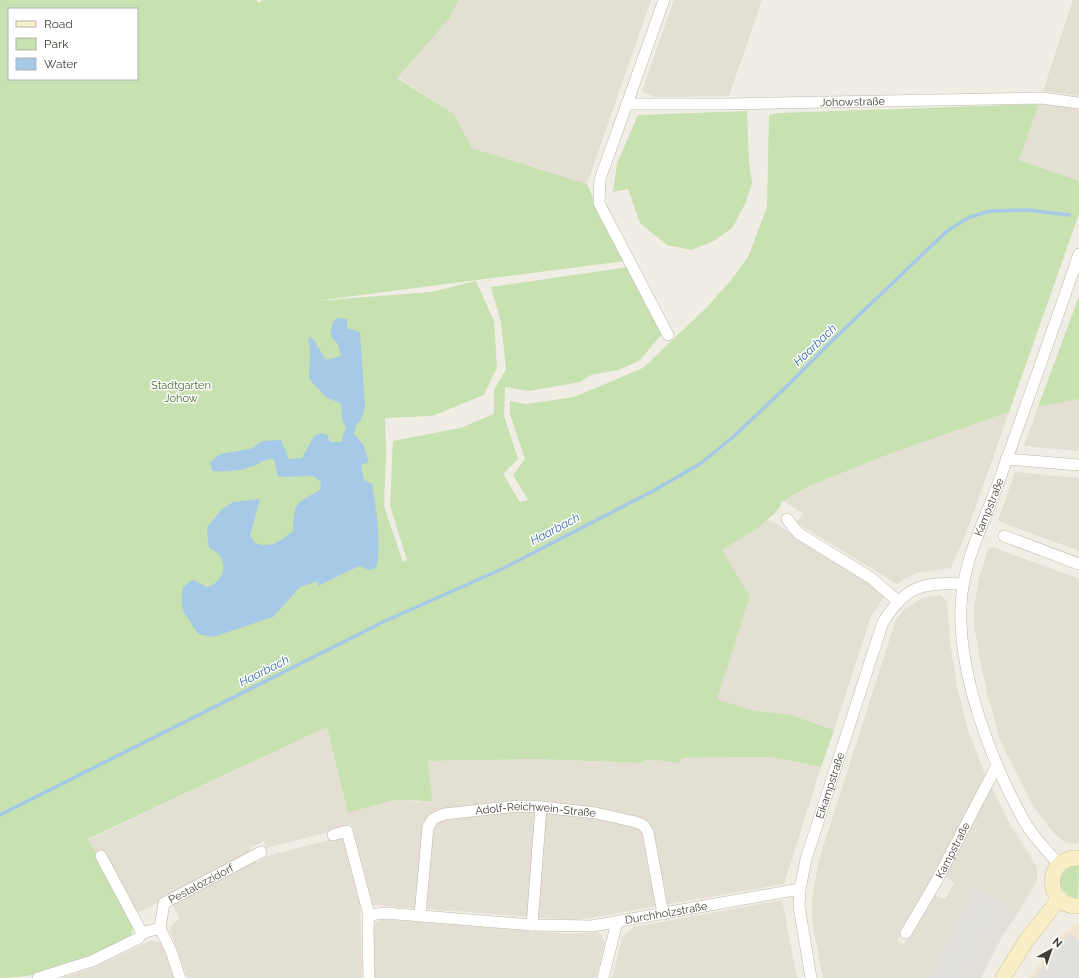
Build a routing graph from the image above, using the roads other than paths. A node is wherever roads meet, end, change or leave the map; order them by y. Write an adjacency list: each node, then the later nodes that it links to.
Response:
1 (664, 0): 3 (street)
2 (1079, 103): 3 (street, Johowstraße)
3 (627, 104): 5 (street)
4 (1079, 254): 6 (street, Kampstraße)
5 (668, 336)
6 (1006, 459): 7 (street); 11 (street, Kampstraße)
7 (1079, 465)
8 (786, 519): 12 (street)
9 (1004, 536): 10 (street)
10 (1079, 564)
11 (963, 584): 12 (street, Eikampstraße); 13 (street, Kampstraße)
12 (898, 601): 20 (street, Eikampstraße)
13 (997, 766): 19 (street, Kampstraße); 29 (street, Kampstraße)
14 (541, 808): 23 (street, Adolf-Reichwein-Straße); 24 (street, Adolf-Reichwein-Straße); 27 (street)
15 (333, 835): 25 (street)
16 (261, 852): 28 (street, Pestalozzidorf)
17 (101, 856): 30 (street)
18 (1079, 858): 19 (street)
19 (1059, 865): 21 (street)
20 (800, 889): 23 (street, Durchholzstraße); 35 (street, Eikampstraße)
21 (1059, 899): 22 (street); 36 (street)
22 (1079, 906)
23 (663, 914): 26 (street, Durchholzstraße)
24 (420, 915): 25 (street, Durchholzstraße); 27 (street, Durchholzstraße)
25 (369, 916): 33 (street)
26 (617, 922): 27 (street, Durchholzstraße); 34 (street)
27 (532, 925)
28 (160, 928): 30 (street); 32 (street)
29 (906, 933)
30 (142, 934): 31 (street)
31 (38, 978)
32 (180, 978)
33 (369, 978)
34 (603, 978)
35 (811, 978)
36 (1003, 978)

